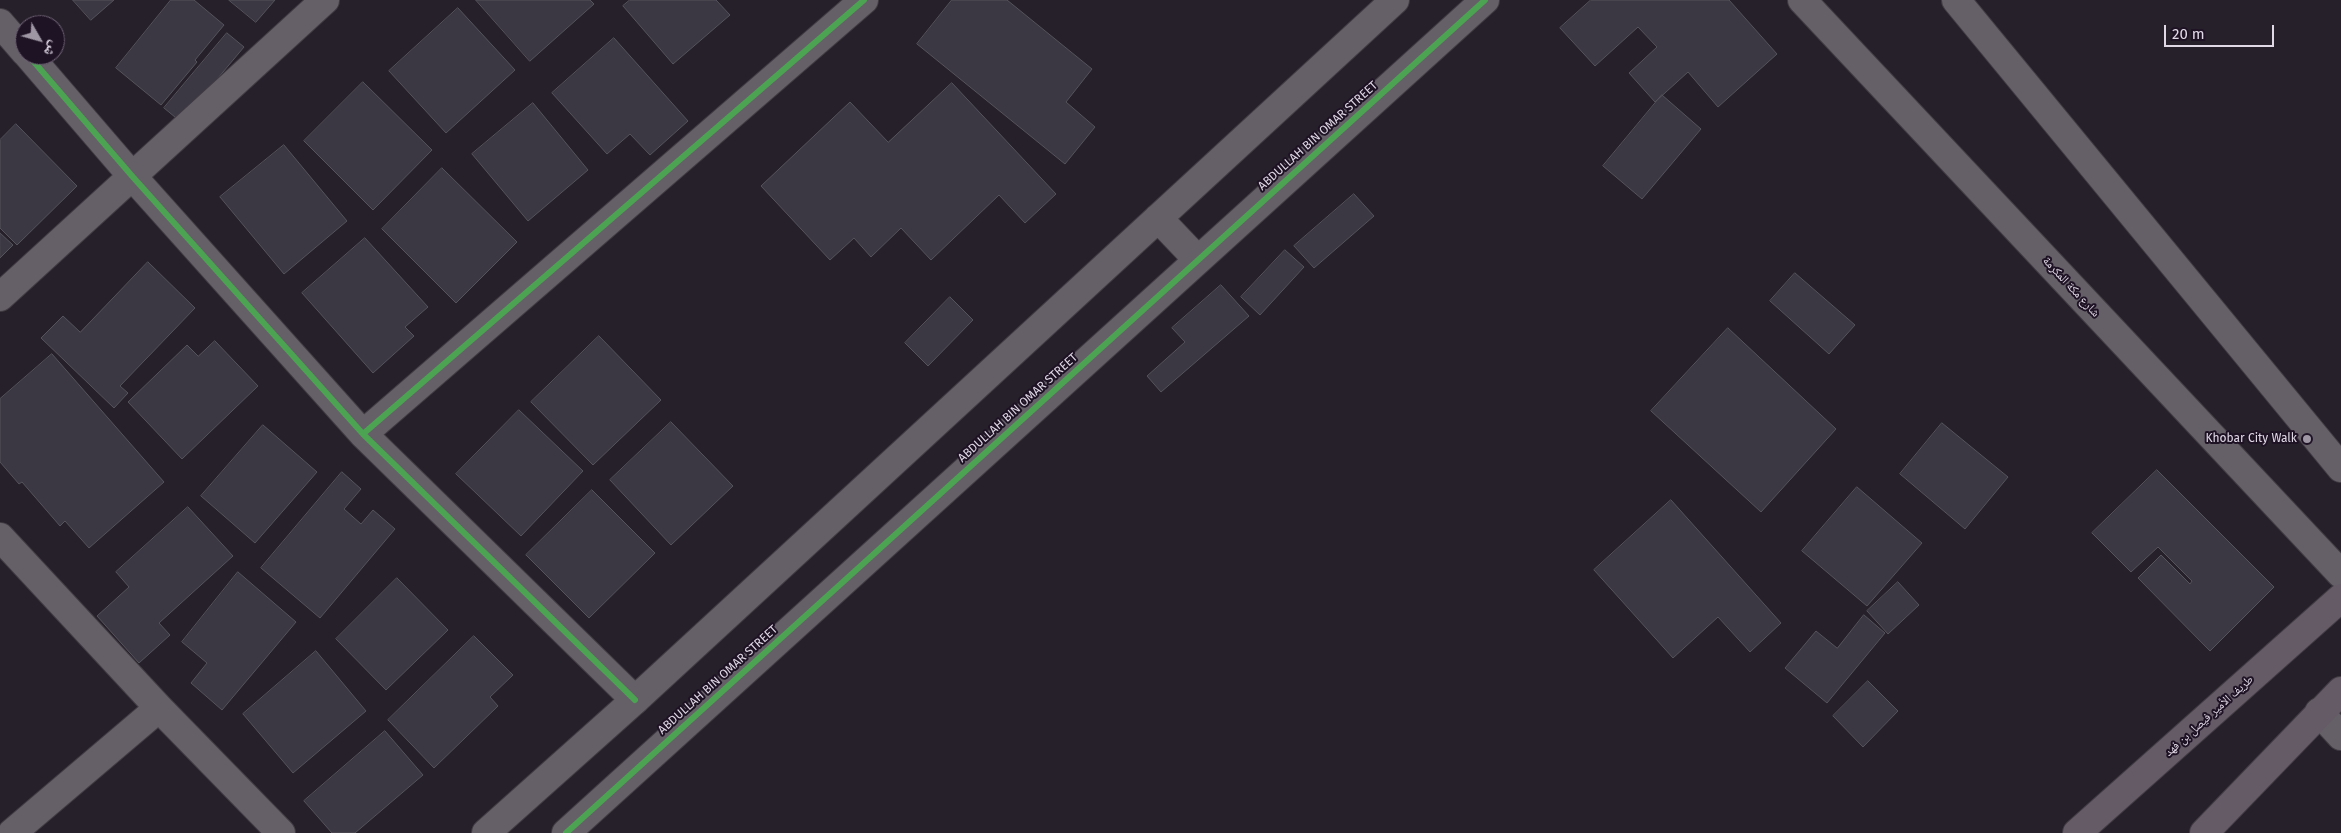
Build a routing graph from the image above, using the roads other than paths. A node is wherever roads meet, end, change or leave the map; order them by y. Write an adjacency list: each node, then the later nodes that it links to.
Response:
1 (325, 0): 10 (street)
2 (864, 0): 14 (street)
3 (1486, 0): 12 (street, ABDULLAH BIN OMAR STREET)
4 (1802, 0): 17 (street, شارع مكة المكرمة)
5 (1956, 0): 15 (street)
6 (1385, 3): 11 (street)
7 (0, 23): 8 (street)
8 (15, 40)
9 (37, 65): 10 (street)
10 (132, 176): 13 (street); 14 (street)
11 (1158, 218): 12 (street); 20 (street)
12 (1198, 260): 27 (street, ABDULLAH BIN OMAR STREET)
13 (0, 297)
14 (363, 434): 20 (street)
15 (2341, 468)
16 (0, 537): 21 (street)
17 (2341, 574)
18 (2341, 598): 28 (main road, طريف الأمير فيصل بن فهد)
19 (2341, 691): 22 (main road)
20 (635, 700): 26 (street)
21 (159, 708): 24 (street); 25 (street)
22 (2319, 712): 23 (street); 29 (main road)
23 (2341, 736)
24 (12, 833)
25 (281, 833)
26 (486, 833)
27 (566, 833)
28 (2077, 833)
29 (2204, 833)

